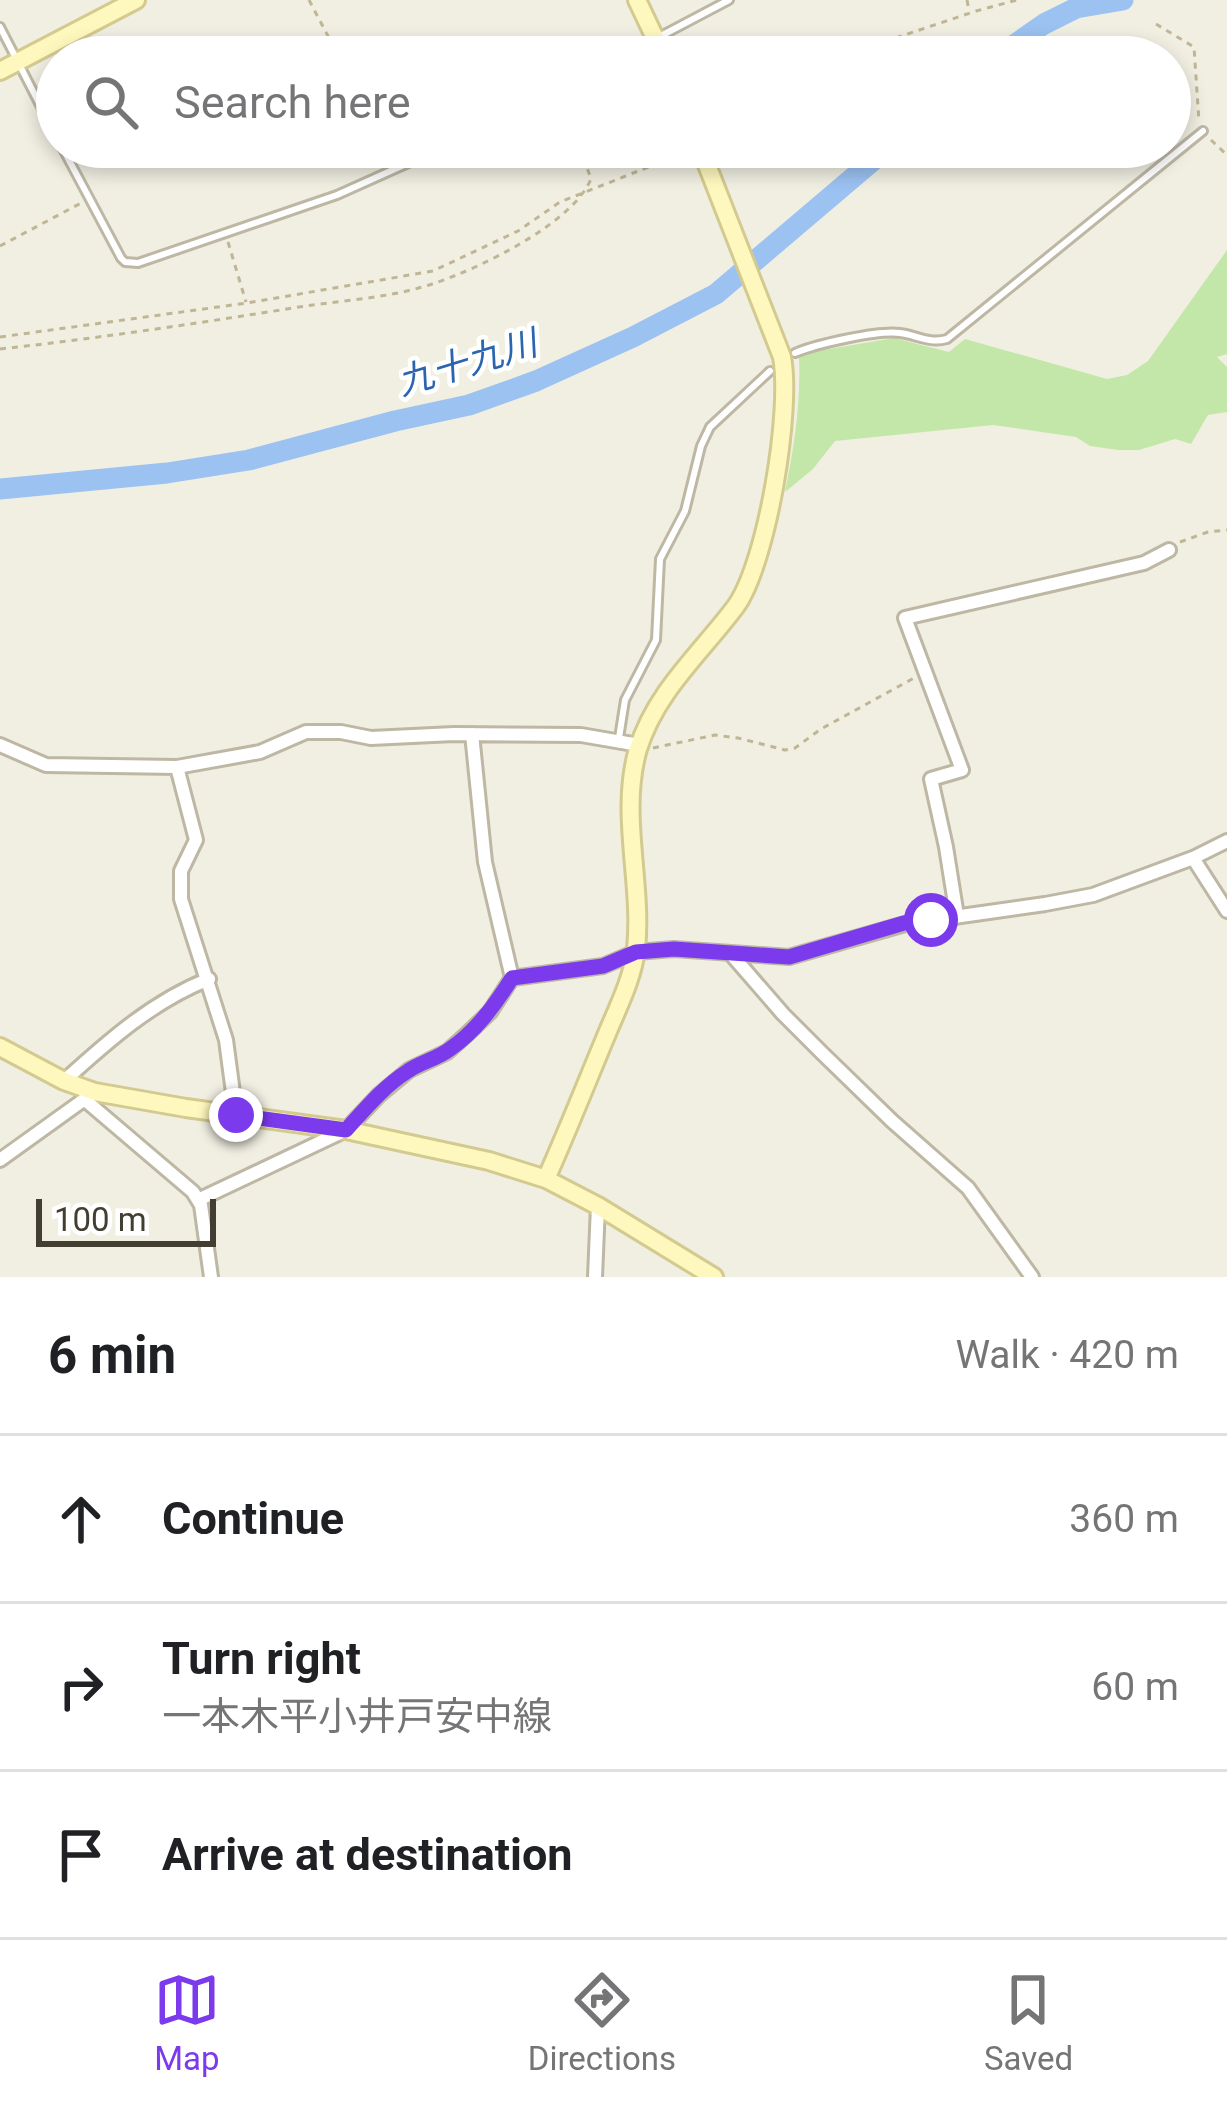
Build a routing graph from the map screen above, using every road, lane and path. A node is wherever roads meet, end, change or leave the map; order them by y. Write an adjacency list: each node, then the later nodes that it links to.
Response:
1 (136, 0): 10 (street)
2 (310, 0): 11 (path)
3 (637, 0): 12 (street)
4 (729, 0): 13 (lane)
5 (967, 0): 7 (path)
6 (1017, 0): 7 (path)
7 (969, 13): 14 (path)
8 (1156, 24): 15 (path)
9 (0, 27): 18 (lane)
10 (67, 36)
11 (328, 36)
12 (656, 36)
13 (661, 36)
14 (901, 36)
15 (1176, 36)
16 (1191, 45): 21 (path)
17 (36, 53): 18 (street)
18 (18, 62): 19 (street); 20 (lane)
19 (0, 70)
20 (36, 97)
21 (1203, 131): 22 (lane); 23 (path)
22 (1191, 141)
23 (1227, 155)
24 (72, 168): 32 (lane)
25 (402, 168): 30 (lane)
26 (587, 168): 31 (path)
27 (646, 168): 31 (path)
28 (707, 168): 46 (street)
29 (1157, 168): 38 (lane)
30 (398, 170): 33 (lane)
31 (586, 190): 35 (path); 37 (path)
32 (88, 199): 33 (lane); 34 (path)
33 (225, 235): 35 (path)
34 (0, 246)
35 (247, 303): 36 (path)
36 (0, 337)
37 (0, 349)
38 (795, 353)
39 (770, 371): 44 (lane)
40 (1227, 530): 41 (path)
41 (1169, 550): 42 (street)
42 (924, 673): 46 (path); 51 (street)
43 (472, 734): 44 (street); 47 (street); 54 (street)
44 (619, 742): 46 (street)
45 (0, 745): 47 (street)
46 (639, 746): 52 (street)
47 (177, 767): 55 (street)
48 (1227, 841): 49 (street)
49 (1193, 857): 50 (street); 51 (street)
50 (1227, 911)
51 (957, 916): 53 (street)
52 (636, 952): 53 (street); 54 (street); 62 (street)
53 (730, 954): 68 (street)
54 (512, 978): 60 (street)
55 (208, 980): 57 (street); 59 (street)
56 (0, 1047): 57 (street)
57 (64, 1081): 58 (street)
58 (90, 1096): 59 (street); 61 (street); 63 (street)
59 (236, 1115): 60 (street)
60 (346, 1130): 62 (street); 63 (street)
61 (0, 1160)
62 (546, 1179): 64 (street)
63 (198, 1200): 65 (street)
64 (598, 1206): 66 (street); 67 (street)
65 (211, 1277)
66 (595, 1277)
67 (714, 1277)
68 (1032, 1277)

